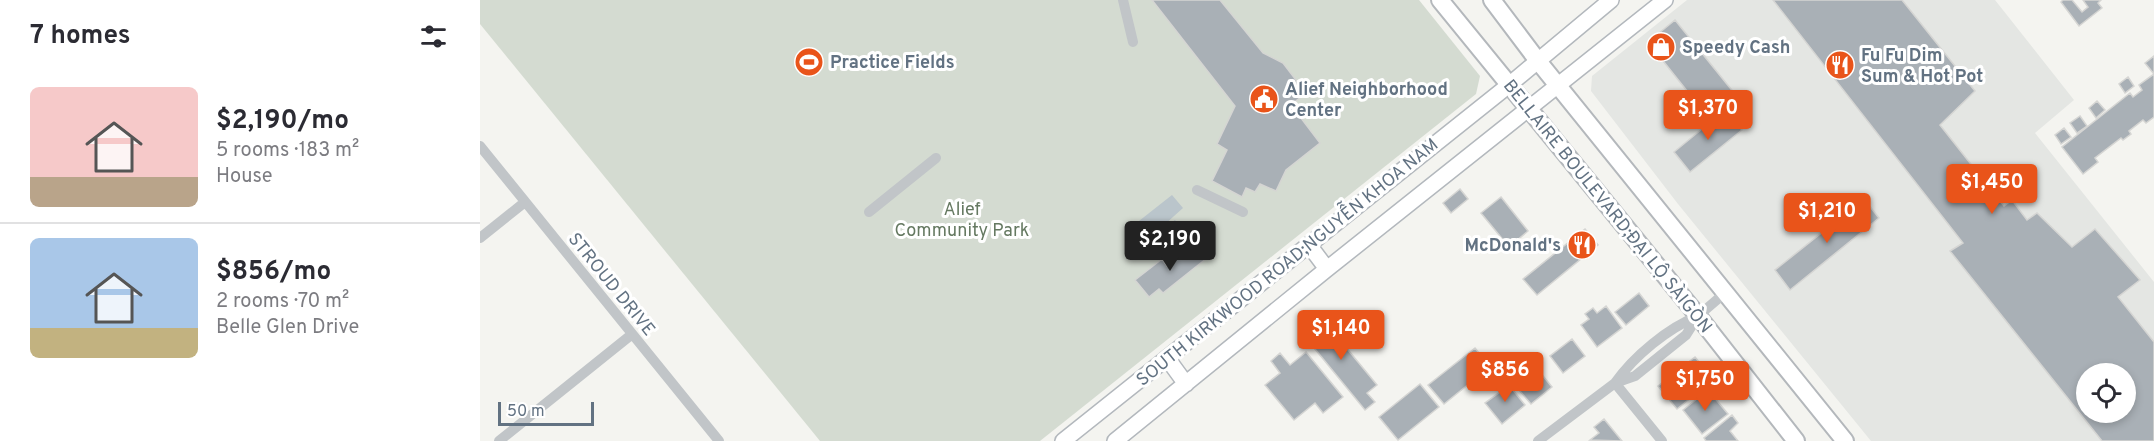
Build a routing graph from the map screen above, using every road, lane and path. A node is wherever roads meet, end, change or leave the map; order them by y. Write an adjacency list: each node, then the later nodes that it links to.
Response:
1 (1123, 0): 6 (street)
2 (1440, 0): 8 (main road, BELLAIRE BOULEVARD;ĐẠI LỘ SÀIGÒN)
3 (1492, 0): 7 (main road, BELLAIRE BOULEVARD;ĐẠI LỘ SÀIGÒN)
4 (1611, 0): 7 (main road, SOUTH KIRKWOOD ROAD;NGUYỄN KHOA NAM)
5 (1665, 0): 9 (main road, SOUTH KIRKWOOD ROAD;NGUYỄN KHOA NAM)
6 (1133, 42)
7 (1538, 61): 8 (main road, SOUTH KIRKWOOD ROAD;NGUYỄN KHOA NAM); 9 (main road, BELLAIRE BOULEVARD;ĐẠI LỘ SÀIGÒN)
8 (1509, 85): 10 (main road, BELLAIRE BOULEVARD;ĐẠI LỘ SÀIGÒN); 18 (main road, SOUTH KIRKWOOD ROAD;NGUYỄN KHOA NAM)
9 (1558, 85): 10 (main road, SOUTH KIRKWOOD ROAD;NGUYỄN KHOA NAM); 20 (main road, BELLAIRE BOULEVARD;ĐẠI LỘ SÀIGÒN)
10 (1528, 109): 19 (main road, SOUTH KIRKWOOD ROAD;NGUYỄN KHOA NAM); 21 (main road, BELLAIRE BOULEVARD;ĐẠI LỘ SÀIGÒN)
11 (480, 146): 14 (street, STROUD DRIVE)
12 (936, 158): 15 (street)
13 (1197, 190): 16 (street)
14 (525, 202): 17 (street); 22 (street, STROUD DRIVE)
15 (869, 212)
16 (1243, 212)
17 (480, 238)
18 (1309, 244): 19 (main road); 23 (main road, SOUTH KIRKWOOD ROAD;NGUYỄN KHOA NAM)
19 (1328, 268): 25 (main road, SOUTH KIRKWOOD ROAD;NGUYỄN KHOA NAM)
20 (1726, 292): 21 (street); 33 (main road, BELLAIRE BOULEVARD;ĐẠI LỘ SÀIGÒN)
21 (1698, 316): 24 (street); 32 (main road, BELLAIRE BOULEVARD;ĐẠI LỘ SÀIGÒN)
22 (631, 334): 26 (street); 27 (street, STROUD DRIVE)
23 (1167, 358): 25 (main road); 28 (main road, SOUTH KIRKWOOD ROAD;NGUYỄN KHOA NAM)
24 (1615, 383): 30 (street); 31 (street)
25 (1186, 384): 29 (main road, SOUTH KIRKWOOD ROAD;NGUYỄN KHOA NAM)
26 (499, 441)
27 (719, 441)
28 (1063, 441)
29 (1115, 441)
30 (1538, 441)
31 (1662, 441)
32 (1796, 441)
33 (1845, 441)

